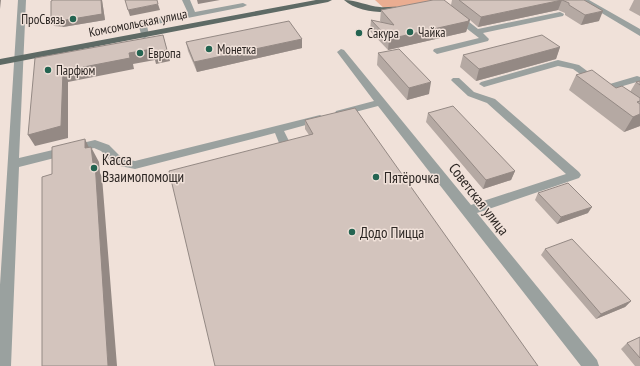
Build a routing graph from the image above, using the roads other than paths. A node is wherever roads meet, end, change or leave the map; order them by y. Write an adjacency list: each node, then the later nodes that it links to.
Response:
1 (22, 0): 18 (street)
2 (186, 0): 10 (street)
3 (328, 0): 6 (main road, Комсомольская улица)
4 (348, 0): 8 (main road)
5 (584, 0): 14 (street)
6 (318, 1): 12 (main road, Комсомольская улица)
7 (241, 2): 10 (street); 12 (street)
8 (408, 8)
9 (449, 10): 13 (street)
10 (192, 14): 15 (street)
11 (560, 14): 13 (street)
12 (250, 15): 15 (main road, Комсомольская улица)
13 (476, 32): 16 (street)
14 (640, 33)
15 (145, 35): 18 (main road, Комсомольская улица)
16 (437, 51)
17 (341, 52): 25 (street, Советская улица)
18 (19, 59): 19 (main road, Комсомольская улица); 28 (street)
19 (0, 62)
20 (637, 79): 23 (street)
21 (456, 80): 29 (street)
22 (484, 84): 23 (street)
23 (606, 88): 24 (street)
24 (617, 97)
25 (381, 102): 26 (street); 29 (street, Советская улица)
26 (278, 129): 27 (street); 28 (street)
27 (285, 145)
28 (13, 164): 30 (street)
29 (468, 211): 31 (street, Советская улица)
30 (3, 366)
31 (590, 366)

